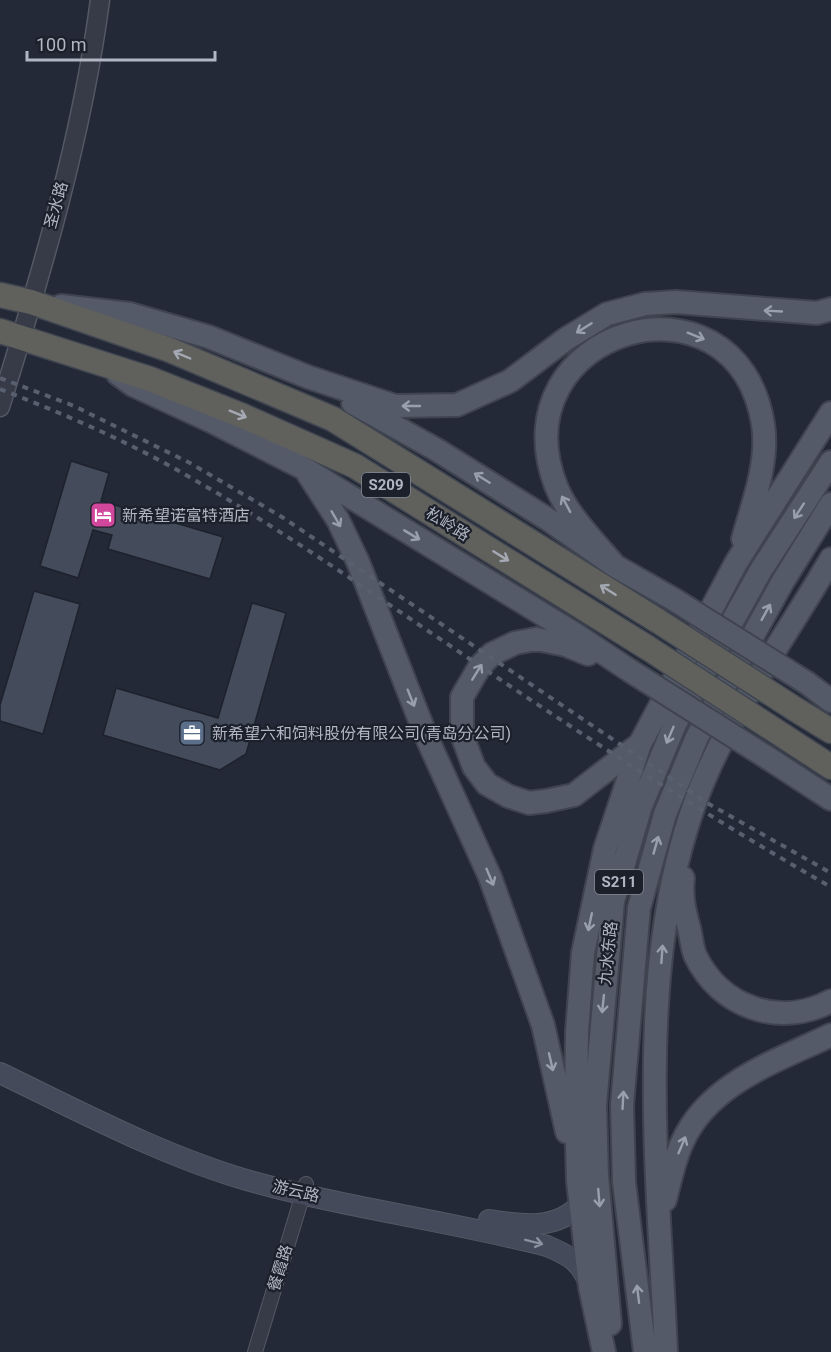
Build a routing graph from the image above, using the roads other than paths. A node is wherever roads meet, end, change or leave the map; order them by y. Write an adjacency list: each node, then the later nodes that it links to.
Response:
1 (100, 0): 3 (street, 圣水路)
2 (0, 295): 3 (highway, 松岭路 / S209)
3 (31, 302): 5 (street, 圣水路); 7 (main road); 20 (highway, 松岭路 / S209, one-way to 3, bridge)
4 (831, 309): 7 (main road, one-way to 7)
5 (11, 334): 6 (highway, 松岭路 / S209); 8 (street, 圣水路)
6 (104, 364): 11 (main road); 22 (highway, 松岭路 / S209, one-way to 22, bridge)
7 (308, 377): 15 (main road, one-way to 7)
8 (0, 407)
9 (831, 413): 14 (main road)
10 (831, 462): 35 (main road, 九水东路 / S211, one-way to 35)
11 (305, 470): 18 (main road, one-way to 18); 30 (main road, one-way to 30)
12 (831, 504): 36 (main road, 九水东路 / S211, one-way to 12)
13 (831, 560): 17 (main road)
14 (736, 563): 15 (main road, one-way to 14); 21 (main road)
15 (615, 566): 19 (main road, bridge)
16 (831, 569): 17 (main road)
17 (814, 588): 24 (main road)
18 (629, 670): 21 (main road, one-way to 18); 23 (main road, bridge)
19 (830, 700)
20 (831, 731)
21 (640, 744): 30 (main road, one-way to 30)
22 (831, 767)
23 (831, 799)
24 (690, 821): 25 (main road); 31 (main road, one-way to 24)
25 (831, 1001)
26 (831, 1035): 31 (main road, one-way to 26)
27 (0, 1064): 29 (main road, 游云路)
28 (0, 1073): 29 (main road, 游云路)
29 (304, 1188): 30 (main road, 游云路); 32 (main road, 游云路, one-way to 32); 33 (street, 餐霞路)
30 (579, 1192): 32 (main road)
31 (660, 1222): 37 (main road)
32 (590, 1287): 34 (main road)
33 (255, 1352)
34 (604, 1352)
35 (612, 1352)
36 (645, 1352)
37 (666, 1352)

